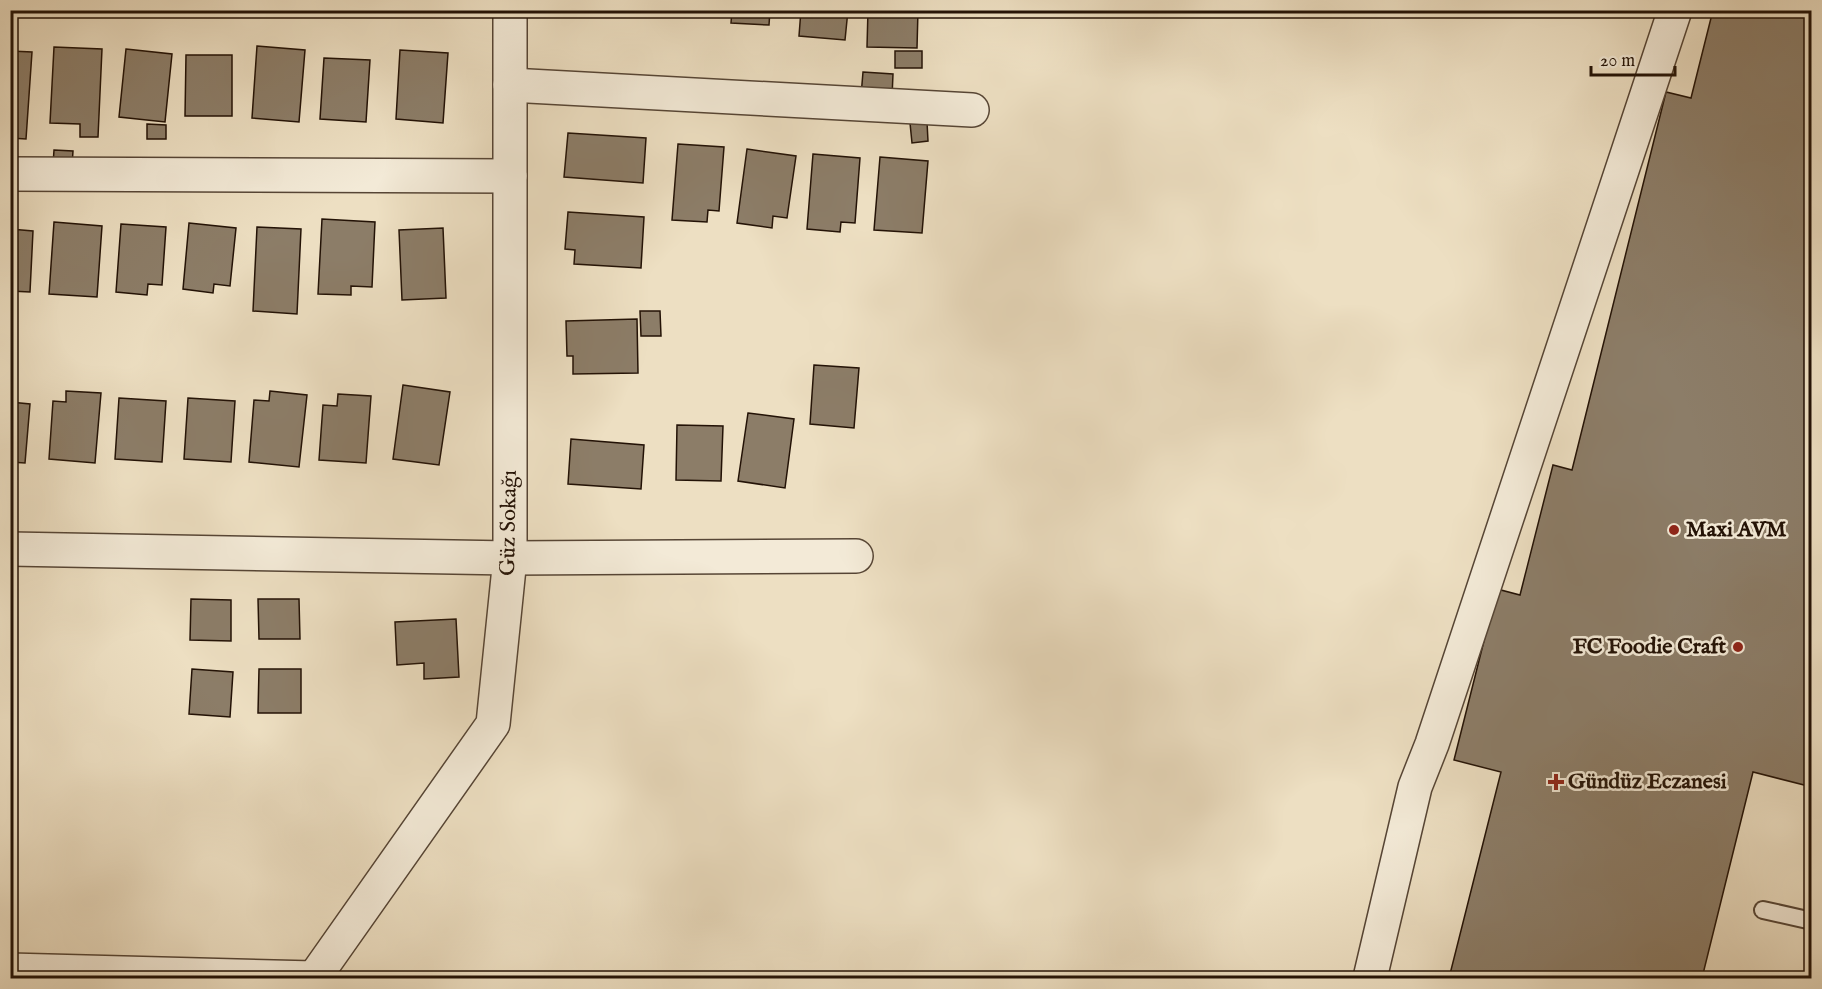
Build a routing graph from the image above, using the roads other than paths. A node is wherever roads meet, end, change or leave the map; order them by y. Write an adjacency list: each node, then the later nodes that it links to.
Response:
1 (510, 10): 3 (street, Güz Sokağı)
2 (1675, 10): 14 (street)
3 (510, 85): 4 (street); 6 (street, Güz Sokağı)
4 (972, 110)
5 (10, 174): 6 (street)
6 (510, 176): 9 (street, Güz Sokağı)
7 (10, 549): 9 (street)
8 (856, 556): 9 (street)
9 (510, 558): 13 (street, Güz Sokağı)
10 (1763, 910): 11 (lane)
11 (1812, 921)
12 (10, 970): 13 (street)
13 (314, 978)
14 (1370, 978)

